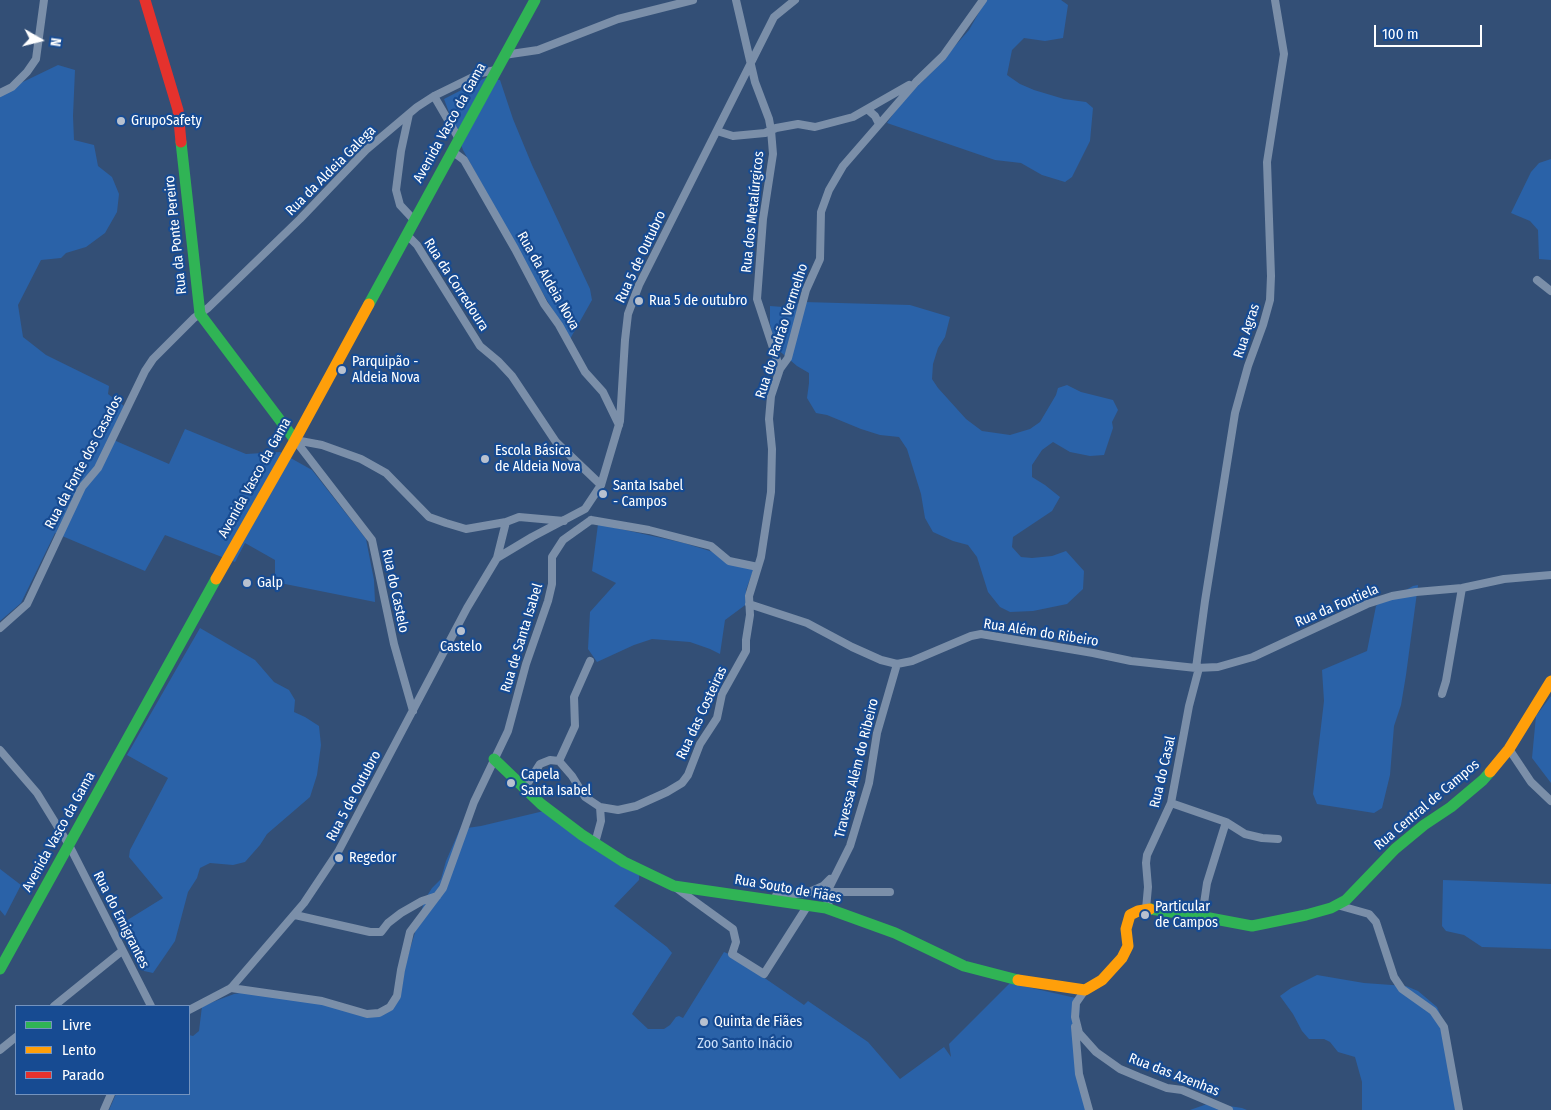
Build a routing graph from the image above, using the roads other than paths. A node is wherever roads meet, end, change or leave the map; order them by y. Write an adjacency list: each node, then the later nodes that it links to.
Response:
1 (44, 0): 13 (street)
2 (145, 0): 26 (street, Rua da Ponte Pereiro)
3 (535, 0): 9 (street, Avenida Vasco da Gama)
4 (693, 0): 9 (street)
5 (736, 0): 10 (street, Rua dos Metalúrgicos)
6 (795, 0): 10 (street, Rua 5 de Outubro)
7 (983, 0): 12 (street, Rua do Padrão Vermelho)
8 (1275, 0): 43 (street, Rua Agras)
9 (504, 55): 11 (street, Avenida Vasco da Gama)
10 (750, 64): 18 (street, Rua dos Metalúrgicos); 19 (street, Rua 5 de Outubro)
11 (496, 70): 14 (street, Rua da Aldeia Galega); 20 (street, Avenida Vasco da Gama)
12 (916, 82): 15 (street); 17 (street, Rua do Padrão Vermelho)
13 (0, 93)
14 (434, 96): 16 (street, Rua da Aldeia Galega); 20 (street)
15 (867, 108): 17 (street); 18 (street)
16 (409, 114): 22 (street); 26 (street, Rua da Aldeia Galega)
17 (879, 124): 27 (street, Rua do Padrão Vermelho)
18 (771, 130): 19 (street); 27 (street, Rua dos Metalúrgicos)
19 (717, 131): 28 (street, Rua 5 de Outubro)
20 (459, 140): 21 (street, Avenida Vasco da Gama)
21 (452, 151): 22 (street, Avenida Vasco da Gama); 28 (street, Rua da Aldeia Nova)
22 (414, 220): 23 (street, Avenida Vasco da Gama)
23 (406, 235): 29 (street, Avenida Vasco da Gama); 30 (street, Rua da Corredoura)
24 (1537, 280): 25 (street)
25 (1551, 290)
26 (200, 314): 29 (street); 40 (street, Rua da Fonte dos Casados)
27 (780, 369): 36 (street, Rua do Padrão Vermelho)
28 (619, 425): 30 (street, Rua 5 de Outubro)
29 (295, 440): 34 (street); 46 (street, Rua do Castelo); 58 (street, Avenida Vasco da Gama)
30 (601, 485): 31 (street, Rua 5 de Outubro)
31 (585, 509): 32 (street); 33 (street, Rua 5 de Outubro)
32 (592, 520): 36 (street); 49 (street, Rua de Santa Isabel)
33 (564, 521): 34 (street); 35 (street, Rua 5 de Outubro)
34 (506, 522): 35 (street, Rua 5 de Outubro)
35 (497, 558): 46 (street, Rua 5 de Outubro)
36 (758, 566): 39 (street, Rua do Padrão Vermelho)
37 (1551, 575): 38 (street, Rua da Fontiela)
38 (1462, 588): 43 (street, Rua da Fontiela); 45 (street)
39 (749, 604): 42 (street); 54 (street, Rua das Costeiras)
40 (0, 628)
41 (590, 661): 50 (street)
42 (897, 664): 43 (street, Rua Além do Ribeiro); 59 (street, Travessa Além do Ribeiro)
43 (1198, 668): 53 (street, Rua do Casal)
44 (1551, 681): 47 (street, Rua Central de Campos)
45 (1442, 694)
46 (413, 711): 69 (street, Rua 5 de Outubro)
47 (1509, 749): 52 (street); 66 (street, Rua Central de Campos)
48 (0, 750): 58 (street, Rua do Emigrantes)
49 (494, 759): 51 (street, Rua Souto de Fiães); 63 (street, Rua de Santa Isabel)
50 (559, 761): 51 (street); 54 (street)
51 (524, 788): 57 (street, Rua Souto de Fiães)
52 (1551, 801)
53 (1171, 802): 55 (street); 67 (street, Rua do Casal)
54 (600, 807): 57 (street)
55 (1226, 822): 56 (street); 70 (street)
56 (1278, 838)
57 (595, 843): 60 (street, Rua Souto de Fiães)
58 (69, 845): 71 (street, Rua do Emigrantes); 72 (street, Avenida Vasco da Gama)
59 (834, 876): 61 (street, Travessa Além do Ribeiro); 64 (street, Travessa Além do Ribeiro)
60 (674, 886): 64 (street, Rua Souto de Fiães); 65 (street)
61 (827, 892): 62 (street); 68 (street)
62 (890, 892)
63 (437, 896): 69 (street); 73 (street, Rua de Santa Isabel)
64 (764, 898): 65 (street, Rua Souto de Fiães)
65 (808, 905): 68 (street, Rua Souto de Fiães)
66 (1337, 905): 70 (street, Rua Central de Campos); 85 (street)
67 (1146, 909): 70 (street, Rua Central de Campos); 74 (street)
68 (830, 910): 74 (street, Rua Souto de Fiães)
69 (295, 914): 73 (street, Rua 5 de Outubro)
70 (1202, 917)
71 (122, 951): 75 (street); 76 (street, Rua do Emigrantes)
72 (0, 970)
73 (232, 988): 77 (street, Rua 5 de Outubro)
74 (1085, 990): 78 (street)
75 (55, 1005)
76 (150, 1005)
77 (190, 1009)
78 (1075, 1017): 83 (street); 84 (street, Rua das Azenhas)
79 (15, 1038): 80 (street)
80 (0, 1050)
81 (111, 1095): 82 (street)
82 (104, 1110)
83 (1089, 1110)
84 (1229, 1110)
85 (1459, 1110)

